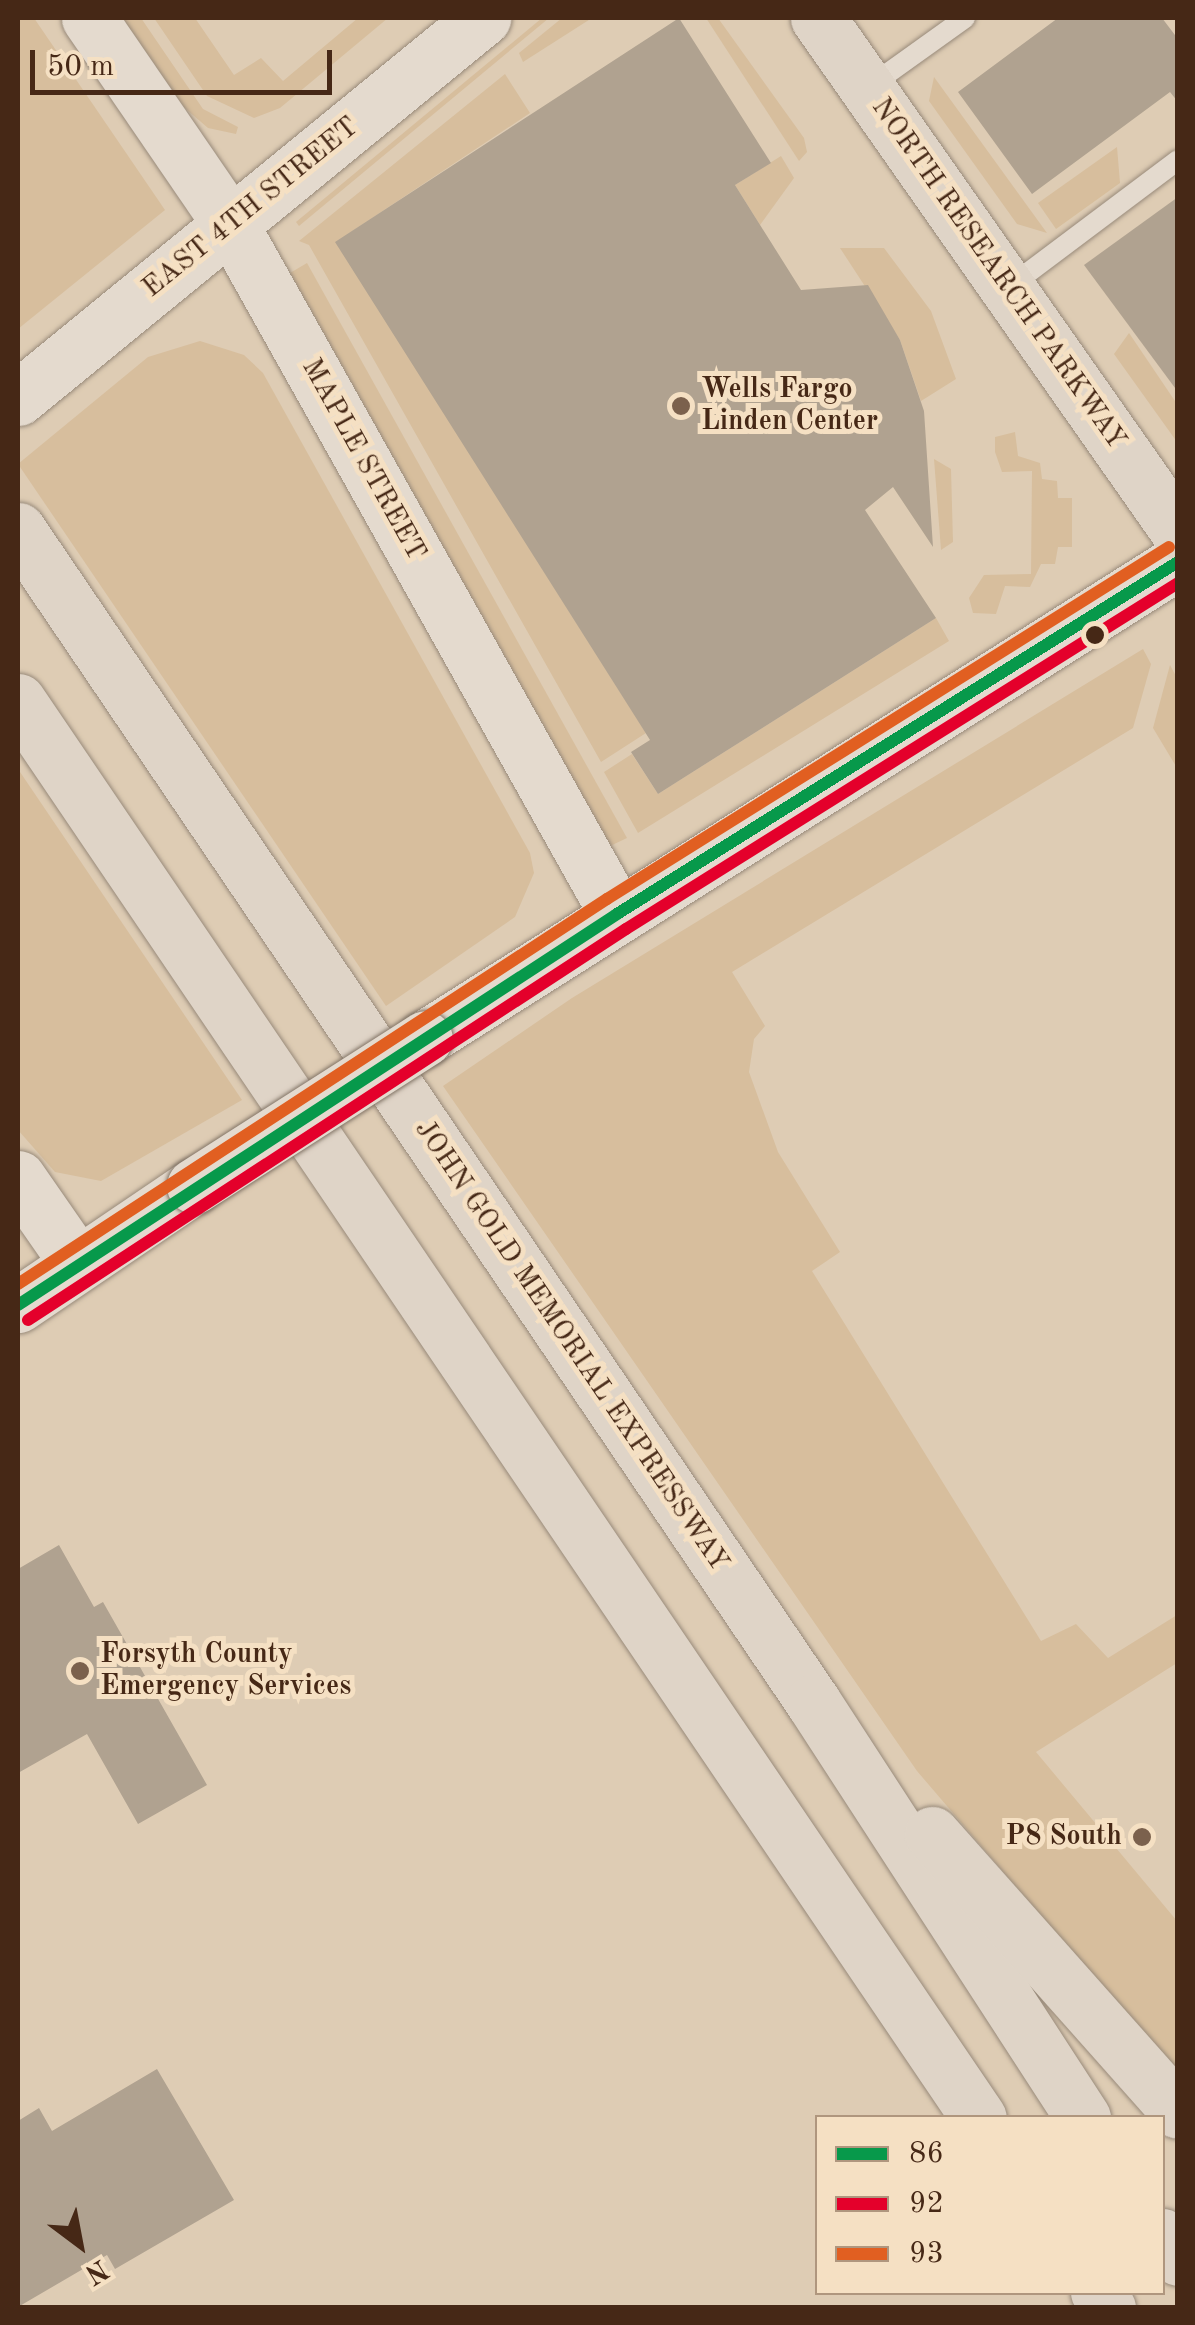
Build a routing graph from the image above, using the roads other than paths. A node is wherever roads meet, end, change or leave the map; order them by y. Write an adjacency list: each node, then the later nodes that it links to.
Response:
1 (89, 18): 7 (street, MAPLE STREET)
2 (483, 18): 7 (street, EAST 4TH STREET)
3 (818, 18): 5 (main road, NORTH RESEARCH PARKWAY)
4 (965, 18): 5 (lane)
5 (868, 88): 8 (main road, NORTH RESEARCH PARKWAY)
6 (1178, 160): 8 (lane)
7 (231, 226): 9 (street, EAST 4TH STREET); 14 (street, MAPLE STREET)
8 (1007, 288): 11 (main road, NORTH RESEARCH PARKWAY)
9 (30, 388)
10 (18, 530): 18 (main road, JOHN GOLD MEMORIAL EXPRESSWAY)
11 (1178, 531)
12 (1178, 562): 14 (street)
13 (18, 701): 20 (main road)
14 (618, 914): 16 (street, bridge)
15 (18, 1178): 16 (street)
16 (77, 1264): 17 (street)
17 (18, 1305)
18 (813, 1702): 19 (main road); 21 (main road, JOHN GOLD MEMORIAL EXPRESSWAY)
19 (1178, 2110)
20 (977, 2115)
21 (1081, 2115)

